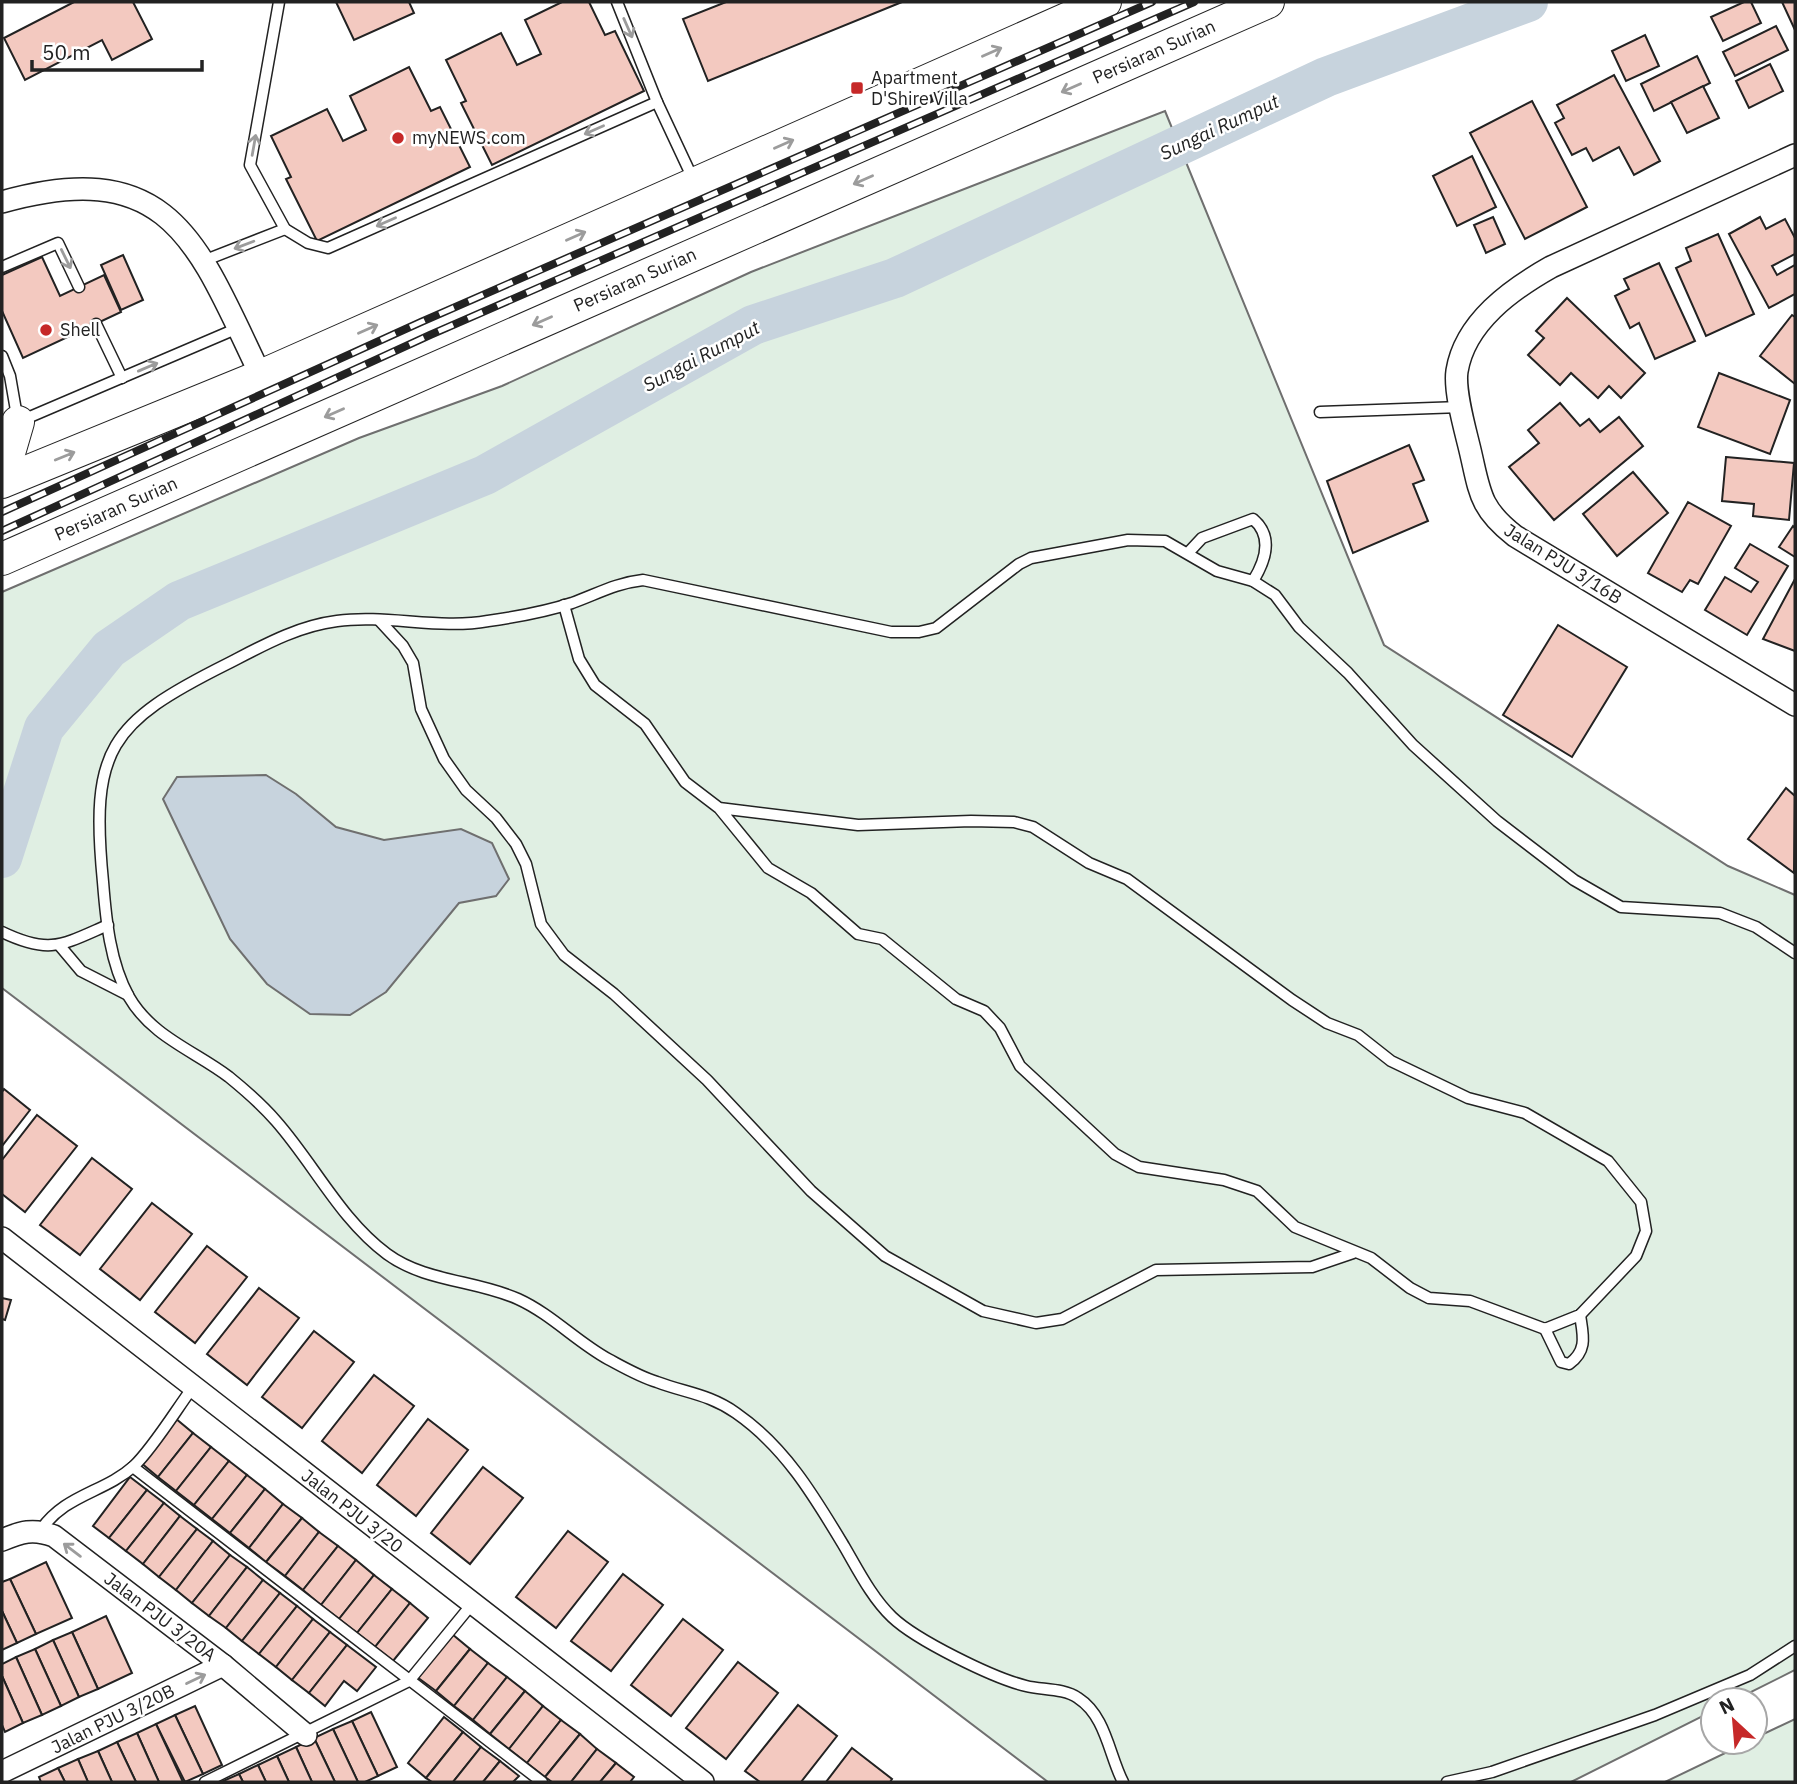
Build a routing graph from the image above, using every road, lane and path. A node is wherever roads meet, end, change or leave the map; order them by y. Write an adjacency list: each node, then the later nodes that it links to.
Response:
1 (279, 2): 9 (lane, one-way to 1)
2 (617, 2): 5 (lane, one-way to 5)
3 (1105, 2): 7 (main road, one-way to 3)
4 (1268, 2): 24 (main road, Persiaran Surian, one-way to 24)
5 (657, 102): 7 (lane); 9 (lane, one-way to 9)
6 (1795, 155): 18 (street, Jalan PJU 3/16B)
7 (695, 184): 16 (main road, one-way to 7)
8 (2, 202): 10 (street)
9 (285, 229): 10 (lane, one-way to 10)
10 (203, 261): 14 (street)
11 (2, 267): 12 (lane, one-way to 12)
12 (79, 287)
13 (96, 324): 17 (lane)
14 (238, 328): 16 (street); 17 (lane, one-way to 14)
15 (2, 356): 20 (lane)
16 (261, 376): 22 (main road, one-way to 16)
17 (122, 378): 20 (lane)
18 (1461, 407): 19 (lane); 28 (street, Jalan PJU 3/16B)
19 (1320, 412)
20 (18, 422): 21 (main road)
21 (2, 477)
22 (2, 482)
23 (1188, 553): 25 (lane); 25 (lane); 26 (lane)
24 (2, 559)
25 (1254, 581): 33 (lane)
26 (564, 605): 27 (lane); 29 (lane)
27 (379, 621): 30 (lane); 36 (lane)
28 (1795, 705)
29 (719, 808): 36 (lane); 37 (lane)
30 (108, 925): 32 (lane); 34 (lane)
31 (2, 932): 32 (lane)
32 (60, 946): 34 (lane)
33 (1795, 953)
34 (128, 995): 52 (lane)
35 (2, 1238): 39 (street, Jalan PJU 3/20)
36 (1353, 1253): 38 (lane)
37 (1580, 1315): 38 (lane); 38 (lane)
38 (1545, 1329)
39 (193, 1387): 40 (lane); 43 (street, Jalan PJU 3/20)
40 (133, 1467): 41 (lane); 46 (lane)
41 (40, 1531): 42 (street); 45 (street, Jalan PJU 3/20A, one-way to 41)
42 (2, 1540)
43 (472, 1604): 46 (lane); 51 (street, Jalan PJU 3/20)
44 (1795, 1646): 53 (lane)
45 (223, 1665): 47 (street, Jalan PJU 3/20A); 48 (street, Jalan PJU 3/20B, one-way to 45)
46 (409, 1681): 47 (lane); 50 (lane)
47 (306, 1735): 49 (lane)
48 (2, 1772)
49 (205, 1782)
50 (542, 1782)
51 (703, 1782)
52 (1123, 1782)
53 (1447, 1782)

